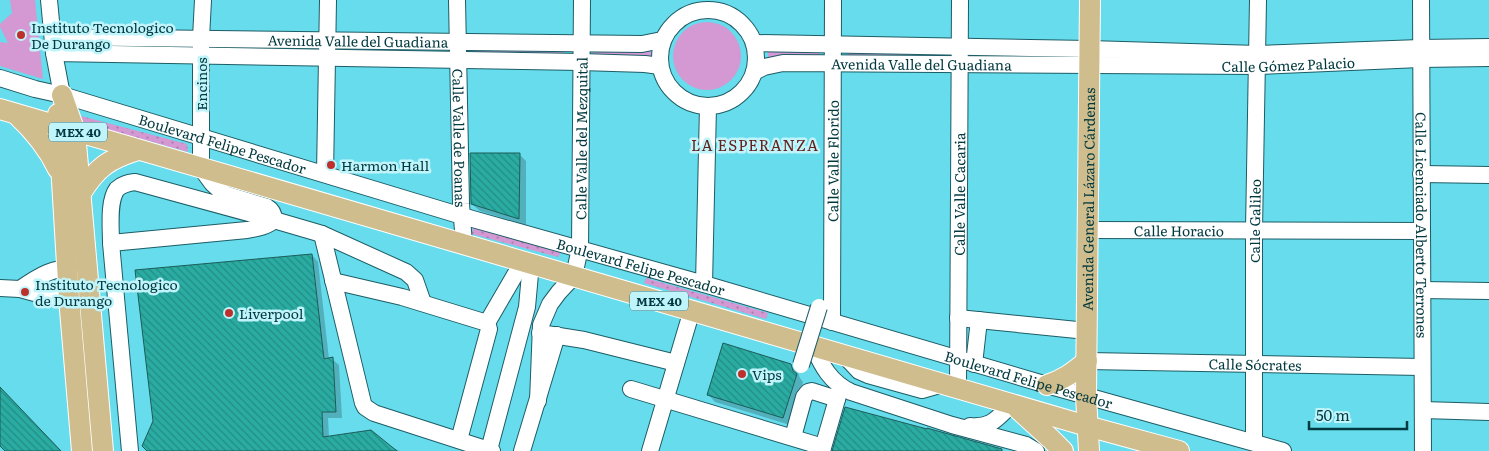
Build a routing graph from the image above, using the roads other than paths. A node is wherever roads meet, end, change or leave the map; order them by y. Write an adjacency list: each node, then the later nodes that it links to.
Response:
1 (49, 0): 12 (street)
2 (203, 0): 13 (street, Encinos)
3 (328, 0): 14 (street)
4 (457, 0): 16 (street, Calle Valle de Poanas)
5 (582, 0): 17 (street, Calle Valle del Mezquital)
6 (834, 0): 19 (street, Calle Valle Florido)
7 (960, 0): 20 (street, Calle Valle Cacaria)
8 (1090, 0): 26 (main road, Avenida General Lázaro Cárdenas)
9 (1258, 0): 29 (street, Calle Galileo)
10 (1421, 0): 23 (street, Calle Licenciado Alberto Terrones)
11 (706, 5): 15 (street); 18 (street)
12 (53, 36): 13 (street, Avenida Valle del Guadiana); 22 (street)
13 (201, 38): 14 (street, Avenida Valle del Guadiana); 24 (street, Encinos)
14 (328, 39): 16 (street, Avenida Valle del Guadiana); 25 (street)
15 (662, 40): 17 (street, Avenida Valle del Guadiana); 33 (street)
16 (458, 41): 17 (street, Avenida Valle del Guadiana); 28 (street, Calle Valle de Poanas)
17 (581, 43): 30 (street, Calle Valle del Mezquital)
18 (755, 44): 19 (street, Avenida Valle del Guadiana); 34 (street)
19 (833, 45): 20 (street, Avenida Valle del Guadiana); 31 (street, Calle Valle Florido)
20 (960, 47): 26 (street, Avenida Valle del Guadiana); 32 (street, Calle Valle Cacaria)
21 (1489, 47): 23 (street, Calle Gómez Palacio)
22 (54, 53): 24 (street, Avenida Valle del Guadiana); 36 (street)
23 (1420, 54): 27 (street, Calle Gómez Palacio); 29 (street, Calle Gómez Palacio); 44 (street, Calle Licenciado Alberto Terrones)
24 (201, 55): 25 (street, Avenida Valle del Guadiana); 40 (street, Encinos)
25 (327, 57): 28 (street, Avenida Valle del Guadiana); 43 (street)
26 (1089, 57): 29 (street, Calle Gómez Palacio); 32 (street, Avenida Valle del Guadiana); 50 (main road, Avenida General Lázaro Cárdenas)
27 (1489, 58)
28 (458, 60): 30 (street, Avenida Valle del Guadiana); 48 (street, Calle Valle de Poanas)
29 (1258, 60): 51 (street, Calle Galileo)
30 (581, 62): 33 (street, Avenida Valle del Guadiana); 56 (street, Calle Valle del Mezquital)
31 (832, 63): 32 (street, Avenida Valle del Guadiana); 34 (street, Avenida Valle del Guadiana); 74 (street, Calle Valle Florido)
32 (960, 64): 72 (street, Calle Valle Cacaria)
33 (660, 66): 37 (street)
34 (754, 72): 37 (street)
35 (0, 78): 36 (street, Boulevard Felipe Pescador)
36 (62, 95): 39 (main road); 40 (street, Boulevard Felipe Pescador)
37 (708, 106): 62 (street)
38 (6, 115): 39 (main road, Boulevard Felipe Pescador / MEX 40); 45 (main road)
39 (66, 129): 41 (main road, Boulevard Felipe Pescador / MEX 40); 45 (main road); 47 (main road)
40 (201, 137): 42 (street, Encinos); 43 (street, Boulevard Felipe Pescador)
41 (138, 150): 42 (main road, Boulevard Felipe Pescador / MEX 40); 47 (main road)
42 (201, 168): 49 (street); 55 (main road, Boulevard Felipe Pescador / MEX 40)
43 (324, 174): 48 (street, Boulevard Felipe Pescador)
44 (1421, 174): 46 (street); 52 (street, Calle Licenciado Alberto Terrones)
45 (61, 175): 58 (main road)
46 (1489, 175)
47 (81, 193): 59 (main road)
48 (462, 216): 55 (street, Calle Valle de Poanas); 56 (street, Boulevard Felipe Pescador)
49 (274, 220): 53 (street); 54 (street); 54 (street)
50 (1088, 230): 51 (street, Calle Horacio); 76 (main road, Avenida General Lázaro Cárdenas)
51 (1254, 230): 52 (street, Calle Horacio); 83 (street, Calle Galileo)
52 (1421, 231): 65 (street, Calle Licenciado Alberto Terrones)
53 (322, 234): 61 (street); 69 (street)
54 (110, 243): 106 (street)
55 (464, 244): 57 (main road, Boulevard Felipe Pescador / MEX 40)
56 (580, 248): 60 (street, Calle Valle del Mezquital); 62 (street, Boulevard Felipe Pescador)
57 (527, 262): 60 (main road, Boulevard Felipe Pescador / MEX 40); 75 (street); 102 (street)
58 (66, 267): 59 (street); 64 (street); 67 (main road)
59 (86, 268): 68 (main road)
60 (574, 276): 71 (main road, Boulevard Felipe Pescador / MEX 40); 77 (street)
61 (333, 281): 69 (street); 99 (street)
62 (704, 284): 74 (street, Boulevard Felipe Pescador)
63 (0, 288): 64 (street)
64 (20, 289): 67 (street)
65 (1422, 290): 66 (street); 85 (street, Calle Licenciado Alberto Terrones)
66 (1489, 291)
67 (69, 298): 68 (street); 104 (main road)
68 (89, 300): 105 (main road)
69 (423, 303): 75 (street)
70 (819, 307): 84 (street, bridge)
71 (692, 310): 79 (main road, Boulevard Felipe Pescador / MEX 40); 82 (street)
72 (958, 318): 73 (street); 81 (street, Calle Valle Cacaria)
73 (979, 320): 76 (street); 81 (street)
74 (832, 322): 81 (street, Boulevard Felipe Pescador)
75 (488, 326): 99 (street)
76 (1087, 331): 80 (main road, Avenida General Lázaro Cárdenas)
77 (540, 333): 78 (street); 92 (street)
78 (557, 335): 82 (street); 92 (street)
79 (813, 346): 86 (main road, Boulevard Felipe Pescador / MEX 40); 89 (street)
80 (1086, 361): 83 (street, Calle Sócrates); 87 (main road); 90 (main road, Avenida General Lázaro Cárdenas)
81 (966, 362): 86 (street, Calle Valle Cacaria); 87 (street, Boulevard Felipe Pescador)
82 (676, 363): 91 (street)
83 (1254, 364): 85 (street, Calle Sócrates); 100 (street, Calle Galileo)
84 (801, 365)
85 (1422, 367): 94 (street, Calle Licenciado Alberto Terrones)
86 (951, 386): 93 (main road, Boulevard Felipe Pescador / MEX 40)
87 (1047, 386): 90 (street, Boulevard Felipe Pescador)
88 (631, 388): 91 (street)
89 (839, 393): 96 (street); 98 (street); 101 (street)
90 (1086, 396): 97 (main road, Avenida General Lázaro Cárdenas); 100 (street, Boulevard Felipe Pescador)
91 (665, 398): 98 (street); 108 (street)
92 (538, 401): 107 (street)
93 (1012, 404): 96 (street); 97 (main road, Boulevard Felipe Pescador / MEX 40); 109 (main road)
94 (1423, 410): 95 (street); 113 (street, Calle Licenciado Alberto Terrones)
95 (1489, 412)
96 (952, 425): 103 (street)
97 (1087, 426): 110 (main road, Avenida General Lázaro Cárdenas); 111 (main road, Boulevard Felipe Pescador / MEX 40)
98 (793, 437): 101 (street)
99 (459, 440): 102 (street)
100 (1254, 442): 112 (street, Boulevard Felipe Pescador)
101 (822, 449)
102 (490, 450)
103 (1036, 450)
104 (82, 451)
105 (103, 451)
106 (130, 451)
107 (522, 451)
108 (650, 451)
109 (1063, 451)
110 (1089, 451)
111 (1177, 451)
112 (1282, 451)
113 (1423, 451)

